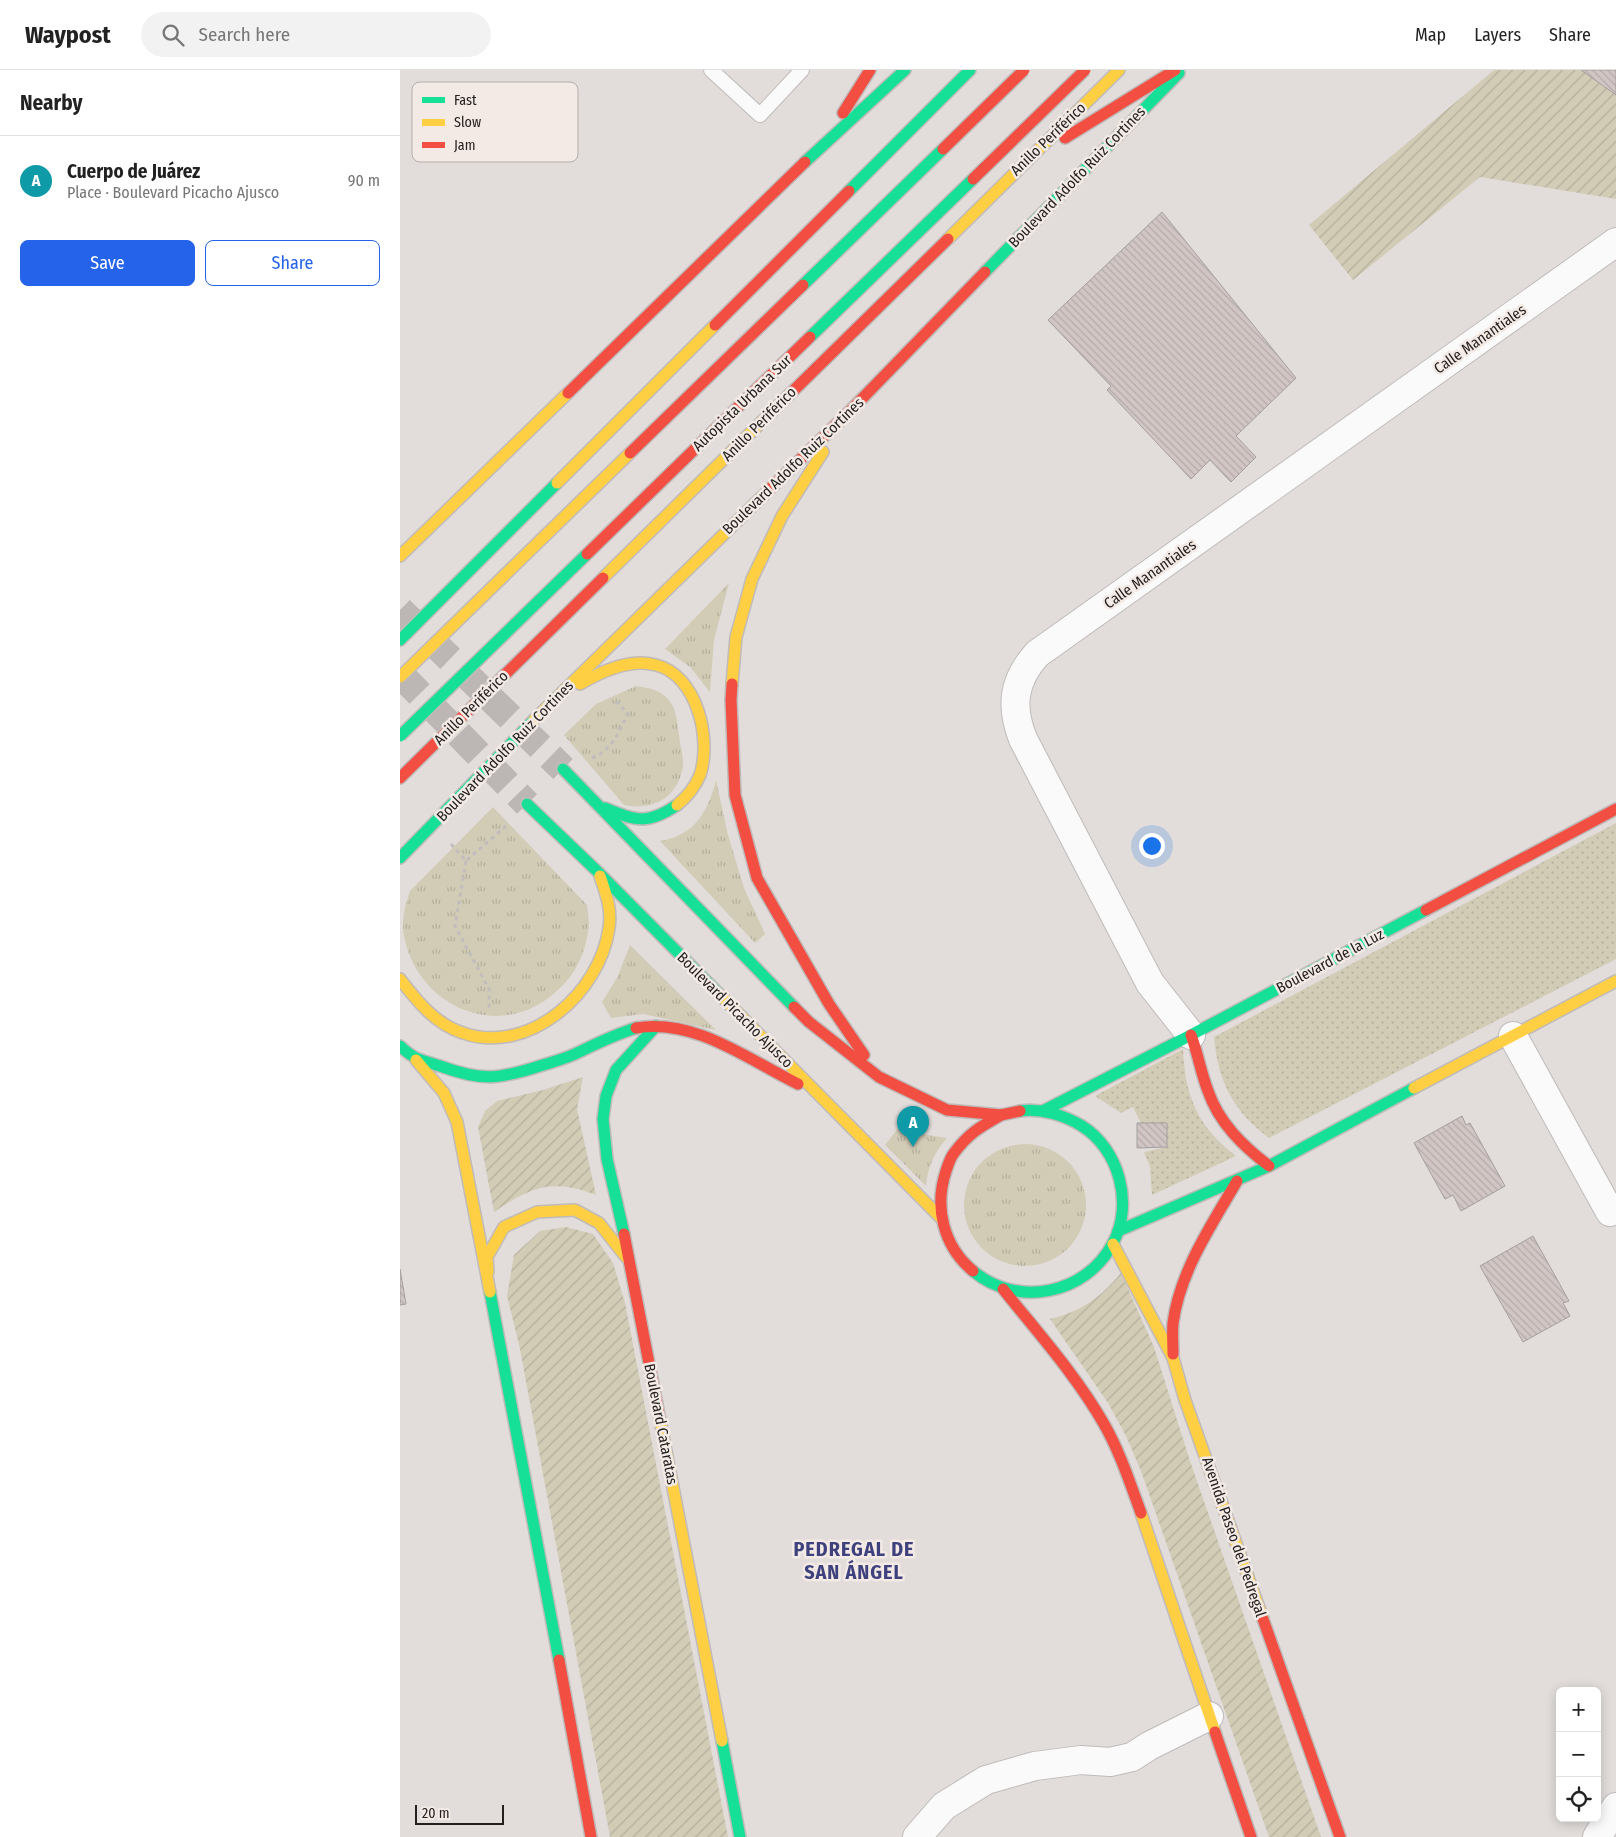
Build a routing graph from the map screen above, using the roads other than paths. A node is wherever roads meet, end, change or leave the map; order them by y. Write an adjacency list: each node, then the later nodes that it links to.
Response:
1 (711, 70): 2 (lane)
2 (802, 70)
3 (870, 70): 11 (main road)
4 (905, 70): 11 (main road)
5 (969, 70): 16 (main road)
6 (1024, 70): 17 (main road, bridge)
7 (1085, 70): 19 (main road, Autopista Urbana Sur, bridge)
8 (1119, 70): 12 (main road, Anillo Periférico)
9 (1175, 70): 12 (main road)
10 (1182, 70): 14 (main road, Boulevard Adolfo Ruiz Cortines)
11 (823, 144): 15 (main road)
12 (1019, 167): 21 (main road, Anillo Periférico)
13 (1616, 242): 30 (street, Calle Manantiales)
14 (851, 410): 18 (main road, Boulevard Adolfo Ruiz Cortines); 34 (main road)
15 (400, 556)
16 (400, 640)
17 (400, 677)
18 (548, 706): 23 (main road); 25 (main road, Boulevard Adolfo Ruiz Cortines)
19 (400, 736)
20 (562, 770): 23 (main road)
21 (400, 778)
22 (528, 804): 26 (main road, Boulevard Picacho Ajusco)
23 (599, 806): 34 (main road)
24 (1616, 809): 30 (main road, Boulevard de la Luz)
25 (401, 858)
26 (598, 872): 27 (main road); 35 (main road, Boulevard Picacho Ajusco)
27 (400, 979)
28 (1616, 981): 31 (main road)
29 (656, 1026): 33 (main road); 35 (main road); 44 (main road, Boulevard Cataratas)
30 (1191, 1035): 36 (main road, Boulevard de la Luz); 38 (main road)
31 (1513, 1036): 38 (main road); 40 (street)
32 (400, 1046): 33 (main road)
33 (416, 1060): 46 (main road)
34 (879, 1077): 37 (main road)
35 (816, 1092): 41 (main road, Boulevard Picacho Ajusco)
36 (1043, 1111): 37 (main road); 42 (main road)
37 (1001, 1115): 41 (main road)
38 (1269, 1166): 39 (main road)
39 (1238, 1181): 42 (main road); 47 (main road)
40 (1610, 1212)
41 (941, 1218): 45 (main road)
42 (1118, 1231): 43 (main road)
43 (1113, 1244): 45 (main road); 47 (main road, Avenida Paseo del Pedregal)
44 (630, 1262): 46 (main road); 51 (main road, Boulevard Cataratas)
45 (1004, 1289): 48 (main road)
46 (489, 1290): 50 (main road)
47 (1174, 1358): 54 (main road, Avenida Paseo del Pedregal)
48 (1209, 1716): 52 (street); 53 (main road)
49 (1616, 1807): 55 (street)
50 (592, 1837)
51 (740, 1837)
52 (917, 1837)
53 (1251, 1837)
54 (1340, 1837)
55 (1597, 1837)

